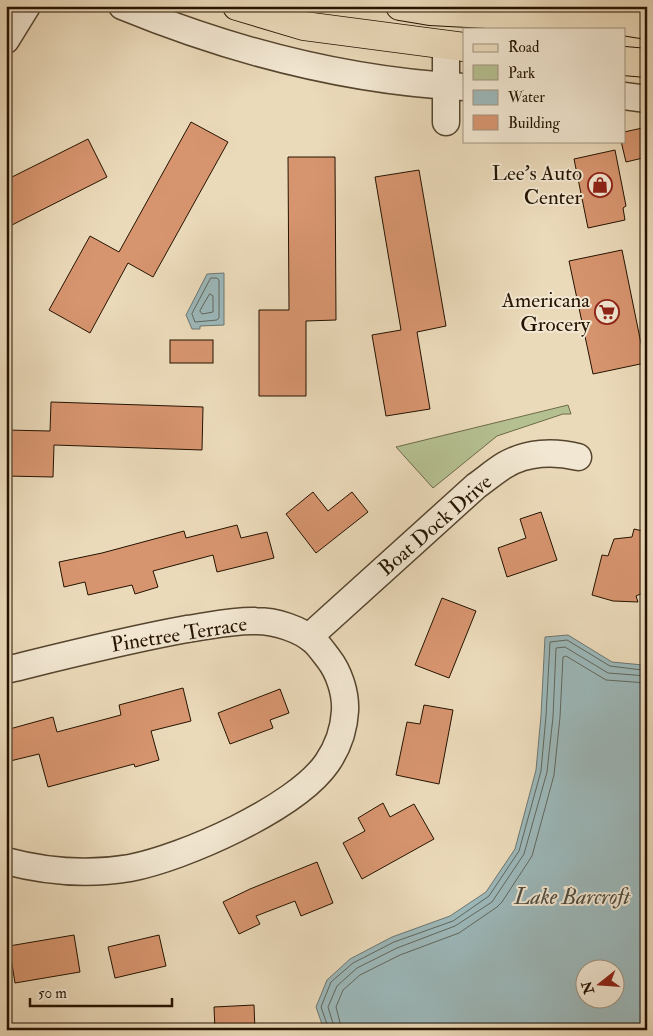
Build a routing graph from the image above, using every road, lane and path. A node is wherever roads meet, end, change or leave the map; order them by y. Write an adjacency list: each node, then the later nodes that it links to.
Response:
1 (27, 6): 6 (street)
2 (122, 6): 10 (street)
3 (237, 6): 7 (main road)
4 (400, 6): 5 (main road)
5 (647, 25)
6 (6, 40)
7 (455, 46): 10 (street)
8 (626, 61): 9 (main road)
9 (647, 63)
10 (455, 86): 13 (street)
11 (626, 96): 12 (street)
12 (647, 99)
13 (446, 122)
14 (578, 457): 15 (street, Boat Dock Drive)
15 (309, 637): 16 (street, Pinetree Terrace); 17 (street, Pinetree Terrace)
16 (6, 670)
17 (6, 861)

